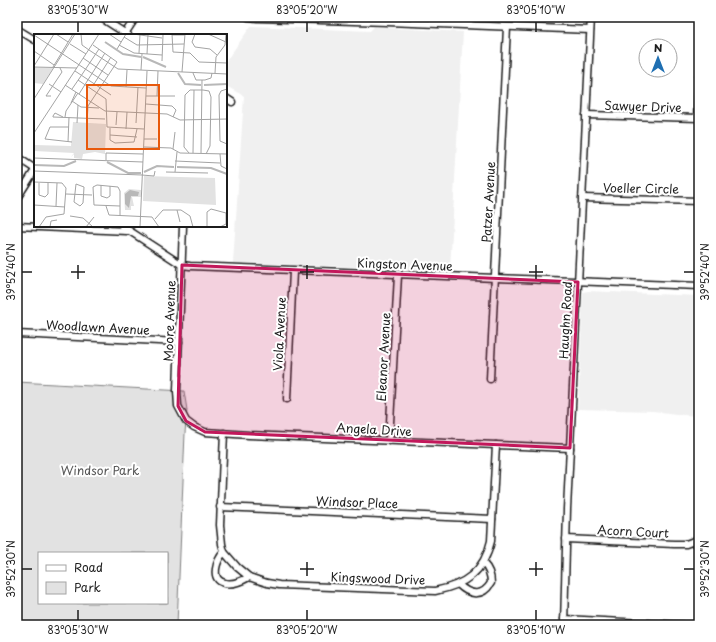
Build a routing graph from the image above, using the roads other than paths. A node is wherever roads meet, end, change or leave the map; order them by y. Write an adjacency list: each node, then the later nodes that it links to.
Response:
1 (100, 17): 9 (street)
2 (136, 17): 9 (street)
3 (248, 17): 5 (street)
4 (591, 17): 8 (street, Haughn Road)
5 (387, 19): 6 (street)
6 (507, 27): 8 (street); 31 (street, Patzer Avenue)
7 (17, 29): 10 (street)
8 (590, 30): 14 (street, Haughn Road)
9 (126, 34)
10 (34, 39)
11 (699, 76): 15 (street)
12 (227, 99): 13 (street)
13 (232, 102)
14 (586, 115): 15 (street, Sawyer Drive); 20 (street, Haughn Road)
15 (698, 118)
16 (17, 157): 17 (street)
17 (34, 169)
18 (34, 172): 19 (street)
19 (17, 198)
20 (582, 198): 21 (street, Voeller Circle); 32 (street, Haughn Road)
21 (699, 201)
22 (17, 226): 23 (street)
23 (34, 227)
24 (39, 227): 27 (street)
25 (123, 227): 27 (street, Kingston Avenue)
26 (183, 227): 28 (street, Moore Avenue)
27 (129, 231): 28 (street, Kingston Avenue)
28 (182, 265): 29 (street, Kingston Avenue); 35 (street, Moore Avenue)
29 (293, 271): 30 (street, Kingston Avenue); 37 (street, Viola Avenue)
30 (398, 275): 31 (street, Kingston Avenue); 40 (street, Eleanor Avenue)
31 (495, 279): 32 (street, Kingston Avenue); 36 (street, Patzer Avenue)
32 (578, 282): 33 (street, Kingston Avenue); 42 (street, Haughn Road)
33 (699, 286)
34 (17, 334): 35 (street, Woodlawn Avenue)
35 (179, 342): 38 (street, Moore Avenue)
36 (490, 379)
37 (287, 399)
38 (183, 416): 39 (street, Angela Drive)
39 (224, 433): 40 (street, Angela Drive); 43 (street)
40 (389, 441): 41 (street, Angela Drive)
41 (496, 445): 42 (street, Angela Drive); 44 (street, Kingswood Drive)
42 (570, 448): 45 (street, Haughn Road)
43 (220, 507): 44 (street, Windsor Place); 47 (street)
44 (492, 519): 48 (street, Kingswood Drive)
45 (566, 539): 46 (street, Acorn Court); 51 (street, Haughn Road)
46 (699, 539)
47 (224, 552): 49 (street, Kingswood Drive); 49 (street)
48 (483, 563): 50 (street, Kingswood Drive); 50 (street)
49 (249, 576): 50 (street, Kingswood Drive)
50 (458, 584)
51 (564, 622): 52 (street)
52 (682, 625)

